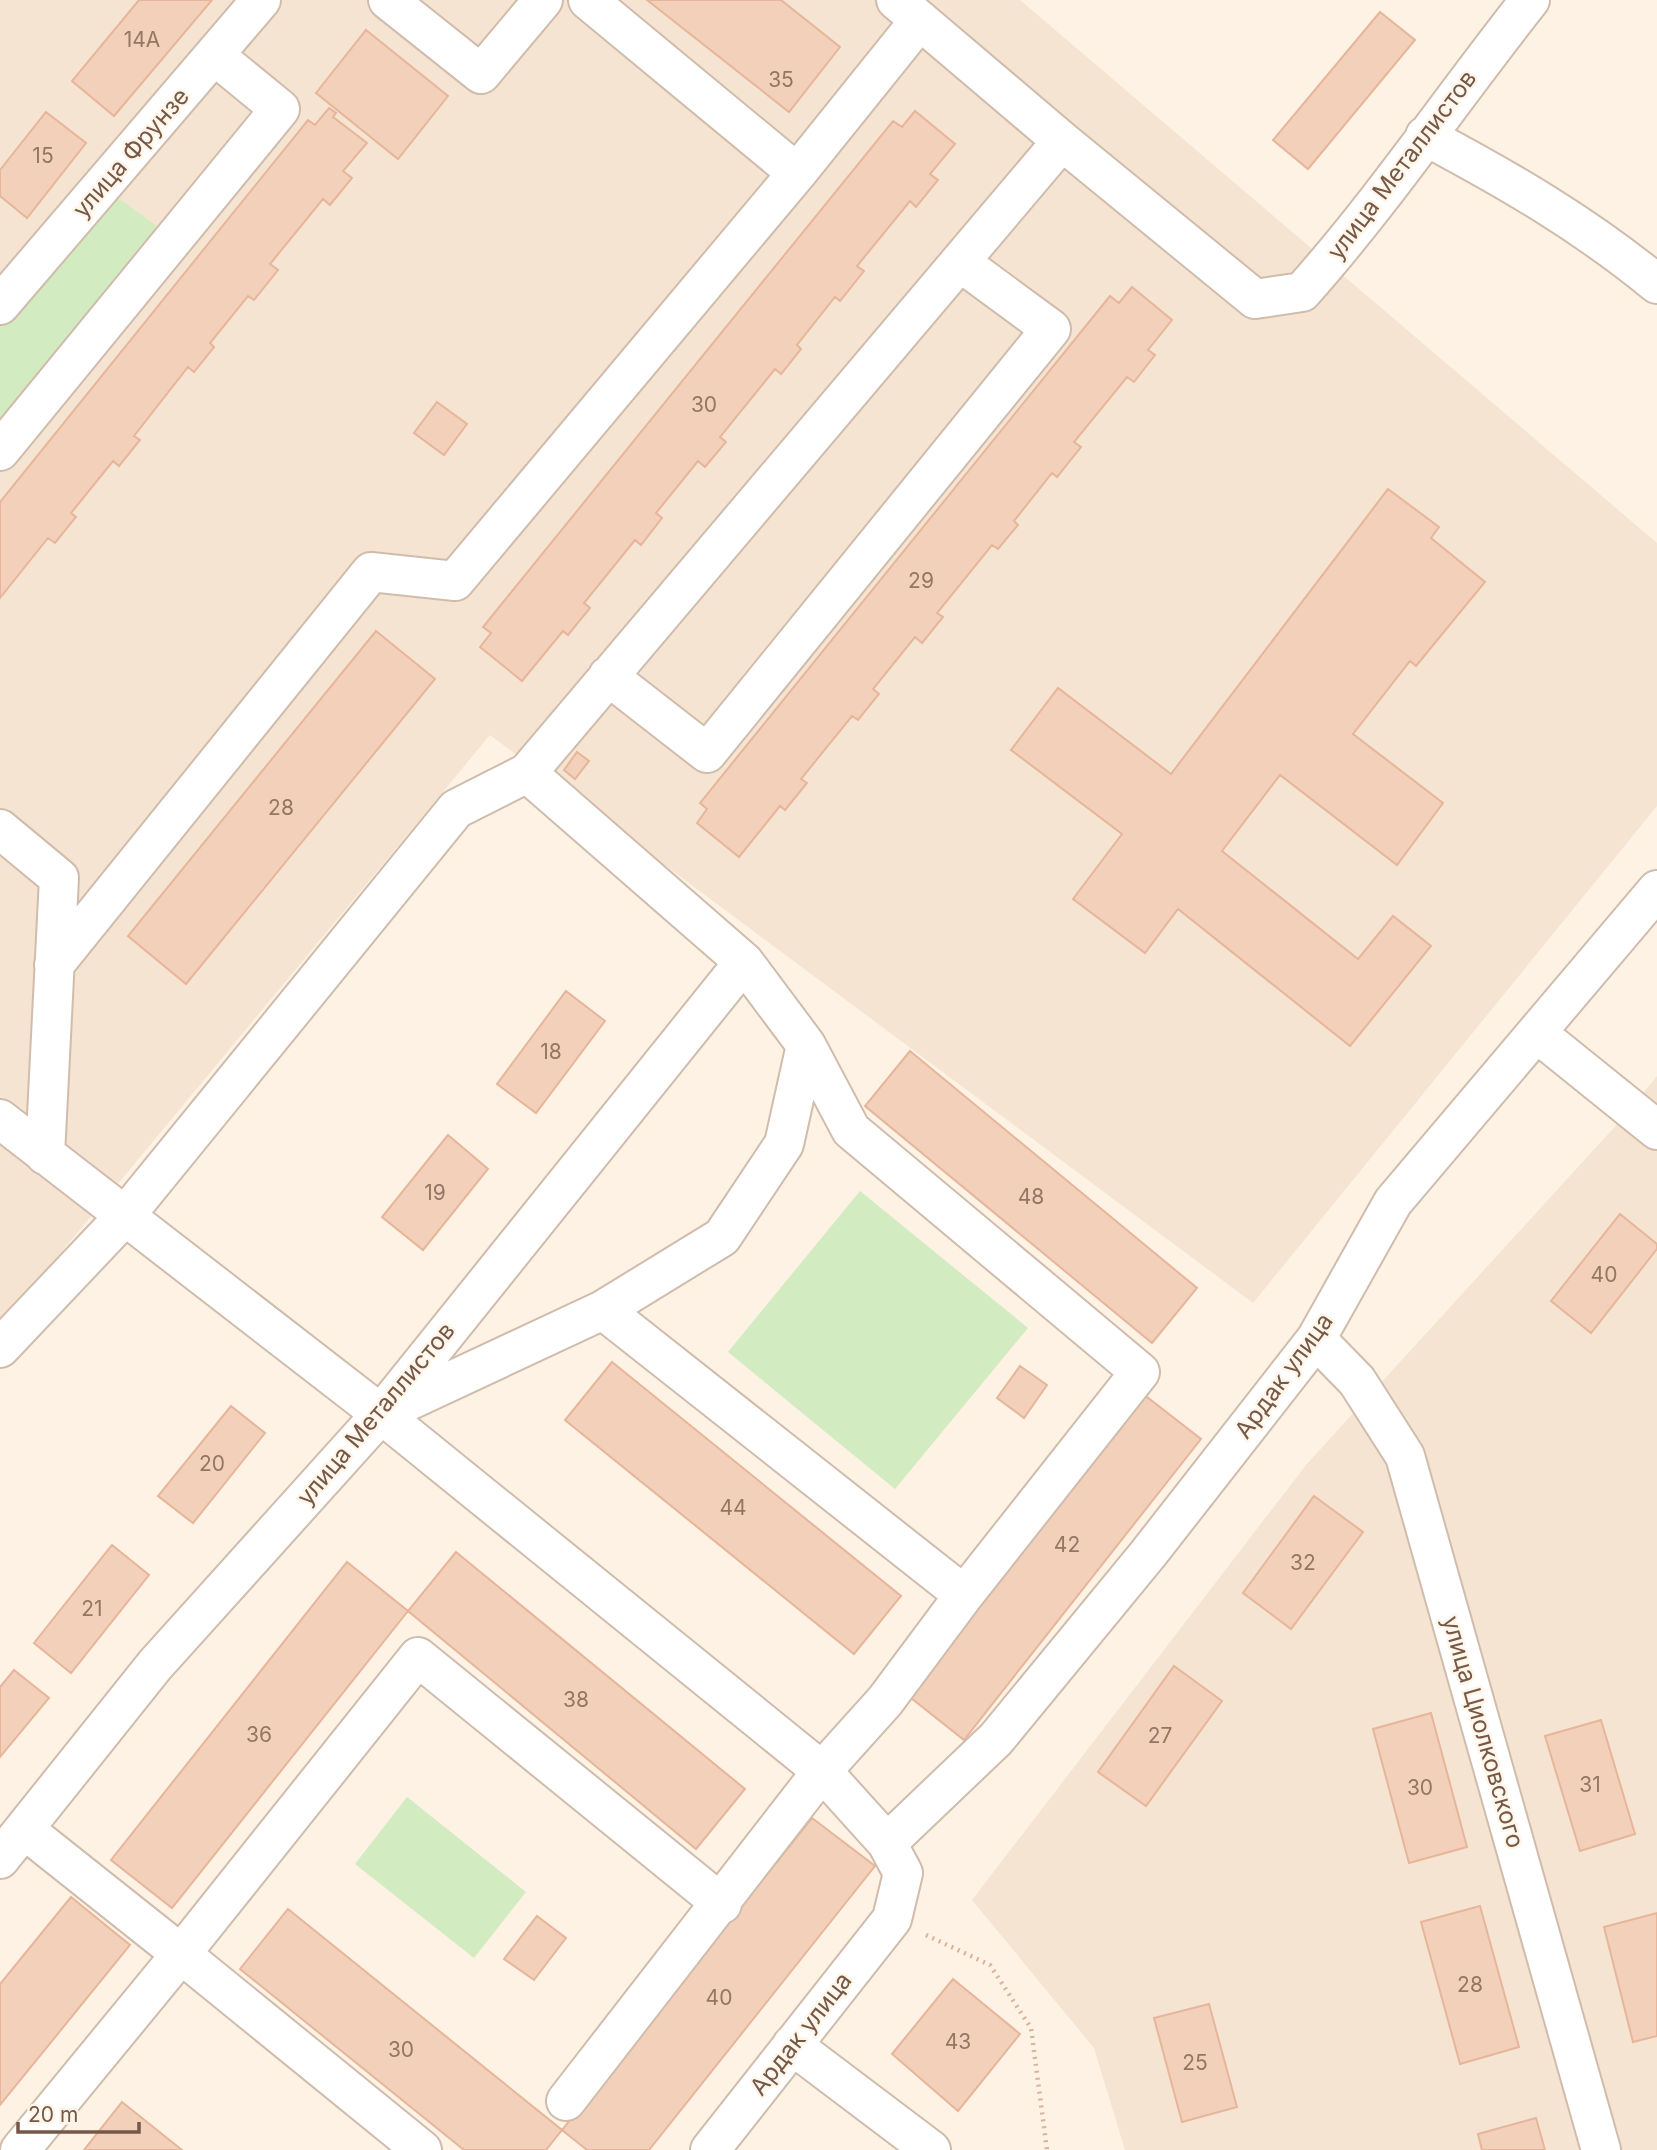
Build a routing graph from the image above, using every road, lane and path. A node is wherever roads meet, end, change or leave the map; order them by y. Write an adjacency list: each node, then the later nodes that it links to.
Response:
1 (261, 0): 7 (street, улица Фрунзе)
2 (388, 0): 3 (street)
3 (543, 0)
4 (588, 0): 10 (street)
5 (1530, 0): 8 (street, улица Металлистов)
6 (908, 10): 9 (street); 10 (street)
7 (214, 55): 13 (street, улица Фрунзе); 14 (street)
8 (1425, 135): 9 (street, улица Металлистов); 12 (street)
9 (1062, 141): 11 (street)
10 (797, 173): 20 (street)
11 (960, 262): 15 (street); 15 (street)
12 (1657, 284)
13 (0, 305)
14 (0, 451)
15 (608, 676): 16 (street)
16 (527, 773): 19 (street); 26 (street)
17 (0, 828): 20 (street)
18 (1657, 890): 21 (street, Ардак улица)
19 (744, 962): 22 (street); 30 (street, улица Металлистов)
20 (54, 965): 25 (street)
21 (1538, 1034): 24 (street); 28 (street, Ардак улица)
22 (806, 1045): 27 (street); 31 (street)
23 (0, 1119): 25 (street)
24 (1657, 1130)
25 (45, 1155): 26 (street)
26 (124, 1217): 29 (street); 30 (street)
27 (603, 1310): 30 (street); 31 (street)
28 (1316, 1339): 34 (street, Ардак улица); 46 (street, улица Циолковского)
29 (0, 1348)
30 (381, 1414): 32 (street); 33 (street, улица Металлистов)
31 (964, 1595): 32 (street)
32 (822, 1771): 34 (street); 36 (street)
33 (25, 1830): 35 (street, улица Металлистов); 38 (street)
34 (887, 1843): 37 (street)
35 (0, 1859)
36 (722, 1904): 38 (street); 40 (street)
37 (892, 1919): 39 (street, Ардак улица); 45 (path)
38 (181, 1954): 41 (street); 42 (street)
39 (792, 2045): 43 (street, Ардак улица); 44 (street)
40 (566, 2101)
41 (20, 2150)
42 (422, 2150)
43 (710, 2150)
44 (931, 2150)
45 (1047, 2150)
46 (1601, 2150)

